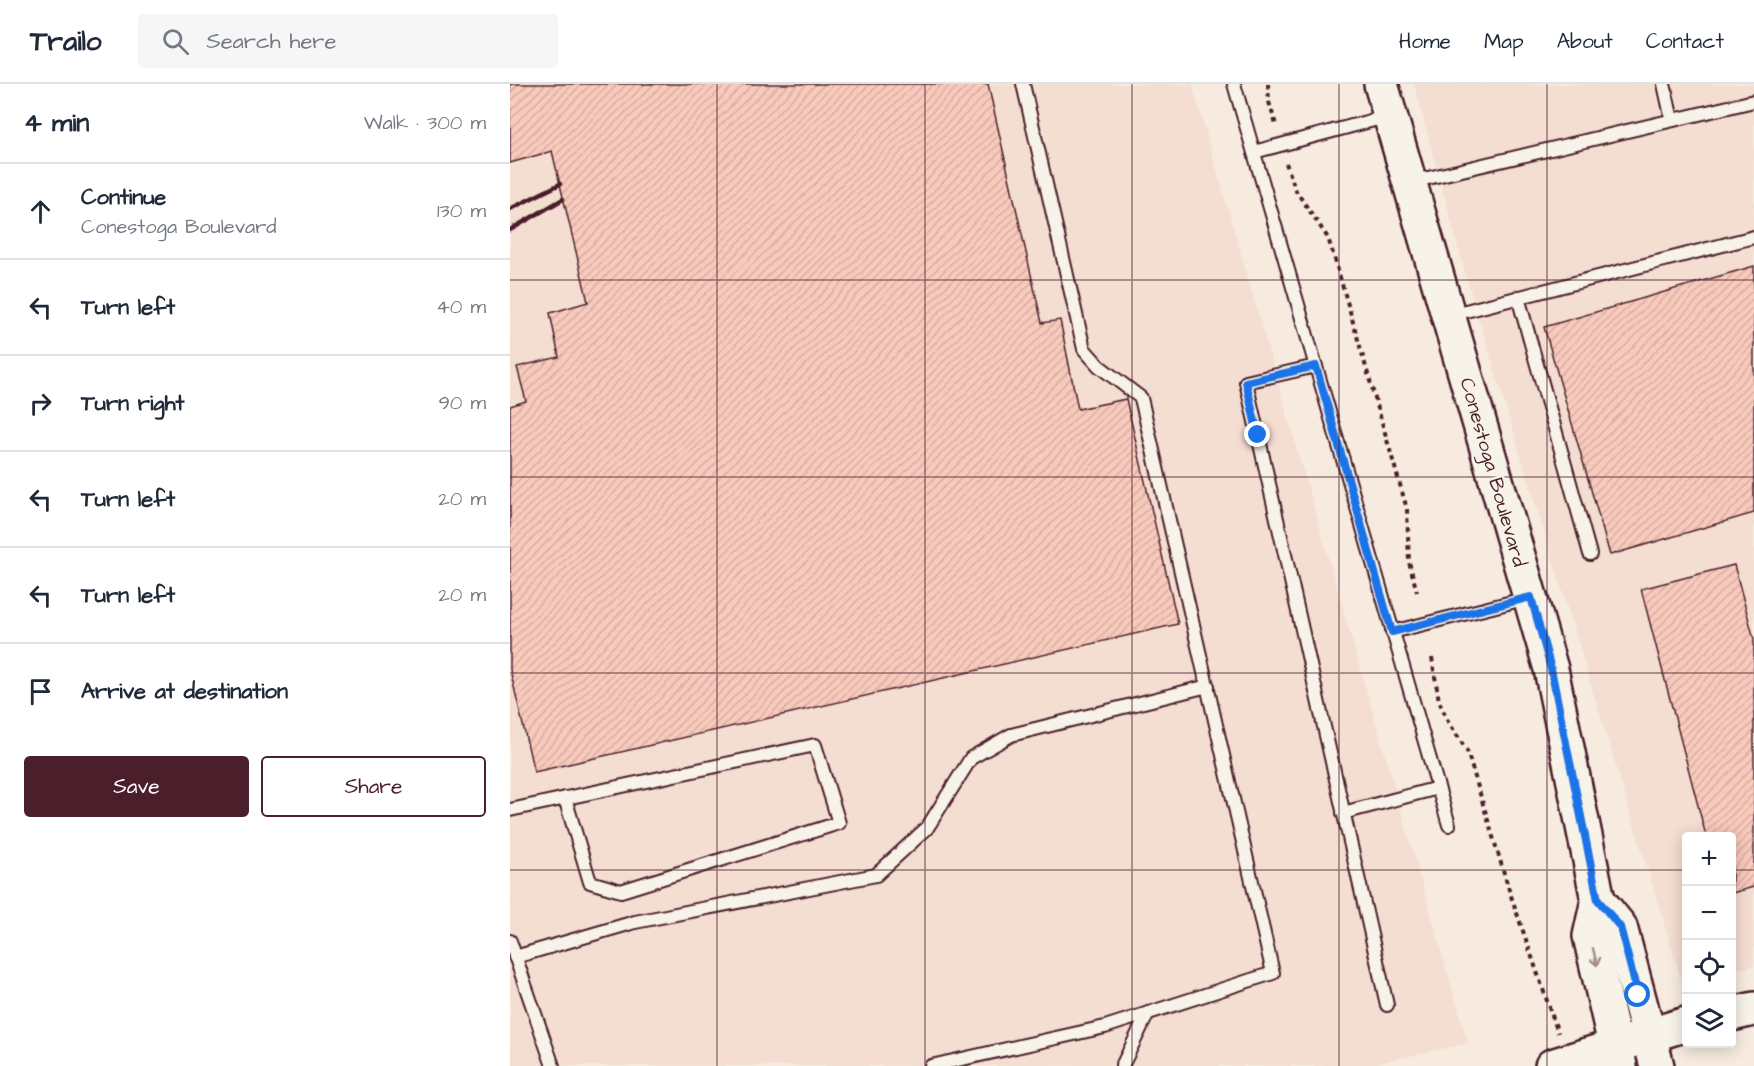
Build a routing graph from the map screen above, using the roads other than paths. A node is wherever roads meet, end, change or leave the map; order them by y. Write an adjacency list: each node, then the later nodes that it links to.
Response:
1 (1023, 84): 17 (lane)
2 (1234, 84): 8 (lane)
3 (1381, 84): 6 (street, Conestoga Boulevard)
4 (1664, 84): 7 (lane)
5 (1754, 101): 7 (lane)
6 (1390, 116): 8 (lane); 9 (street, Conestoga Boulevard)
7 (1672, 120): 9 (lane)
8 (1254, 152): 13 (lane)
9 (1410, 183): 12 (street, Conestoga Boulevard)
10 (1754, 237): 11 (lane)
11 (1518, 297): 12 (lane); 14 (lane)
12 (1449, 316): 15 (street, Conestoga Boulevard)
13 (1316, 366): 16 (lane); 21 (lane)
14 (1590, 554)
15 (1531, 597): 16 (lane); 23 (street, Conestoga Boulevard)
16 (1392, 632): 18 (lane)
17 (1208, 686): 25 (lane); 28 (lane)
18 (1438, 788): 21 (lane); 22 (lane)
19 (565, 798): 19 (lane); 20 (lane)
20 (510, 810)
21 (1343, 813): 26 (lane)
22 (1449, 825)
23 (1598, 900): 31 (street, Conestoga Boulevard); 32 (street, Conestoga Boulevard, one-way to 32)
24 (510, 941): 25 (lane)
25 (515, 957): 33 (lane)
26 (1387, 1005)
27 (1754, 1009): 29 (street)
28 (1148, 1013): 34 (lane); 35 (lane)
29 (1736, 1013)
30 (1682, 1027): 31 (street)
31 (1653, 1051): 32 (street)
32 (1618, 1056): 36 (street)
33 (553, 1066)
34 (931, 1066)
35 (1122, 1066)
36 (1552, 1066)

